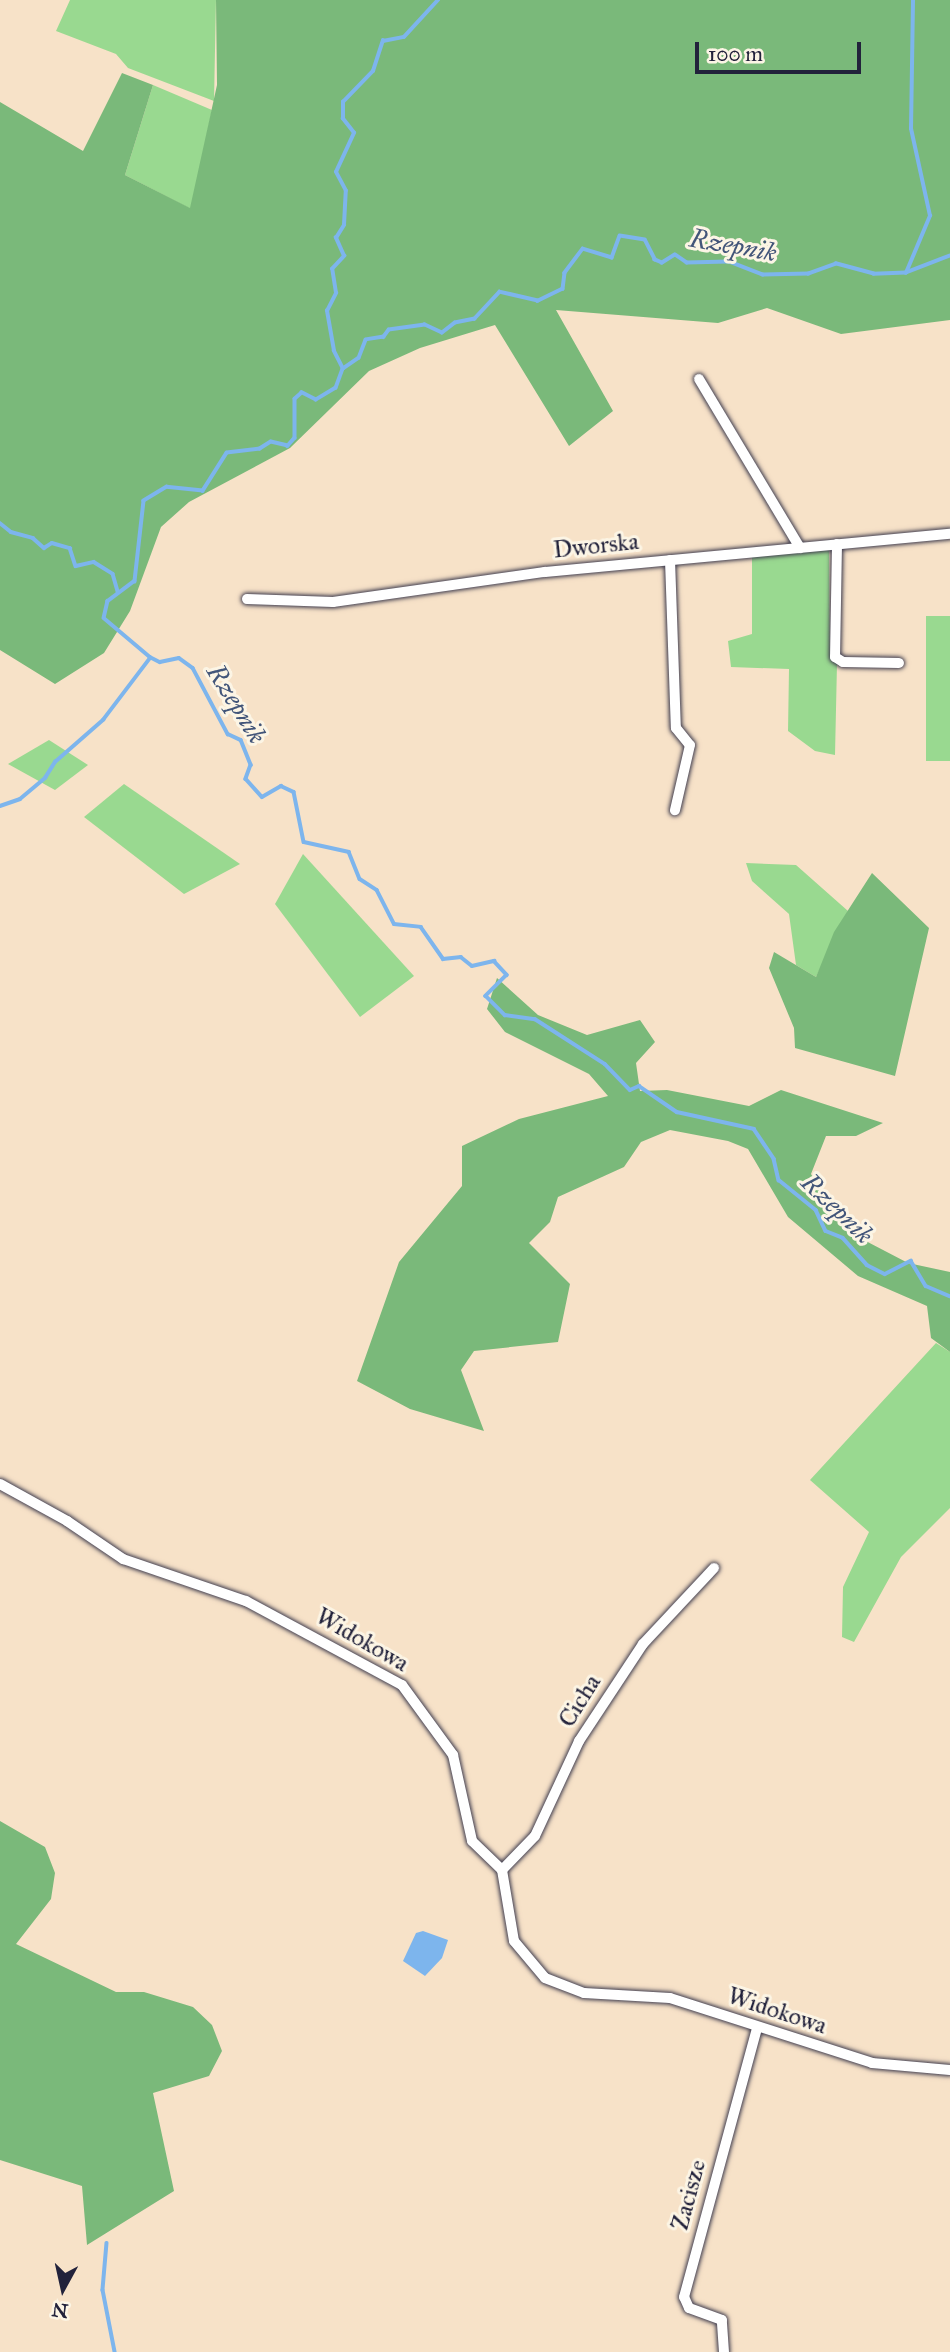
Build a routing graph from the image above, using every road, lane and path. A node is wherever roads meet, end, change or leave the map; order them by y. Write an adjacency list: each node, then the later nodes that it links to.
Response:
1 (699, 379): 4 (street)
2 (950, 534): 3 (street, Dworska)
3 (837, 544): 4 (street, Dworska); 7 (street)
4 (800, 548): 5 (street, Dworska)
5 (670, 560): 6 (street, Dworska); 8 (street)
6 (247, 599)
7 (899, 663)
8 (676, 810)
9 (0, 1484): 11 (street, Widokowa)
10 (714, 1568): 11 (street, Cicha)
11 (502, 1870): 12 (street, Widokowa)
12 (757, 2028): 13 (street, Widokowa); 14 (street, Zacisze)
13 (950, 2070)
14 (724, 2352)

